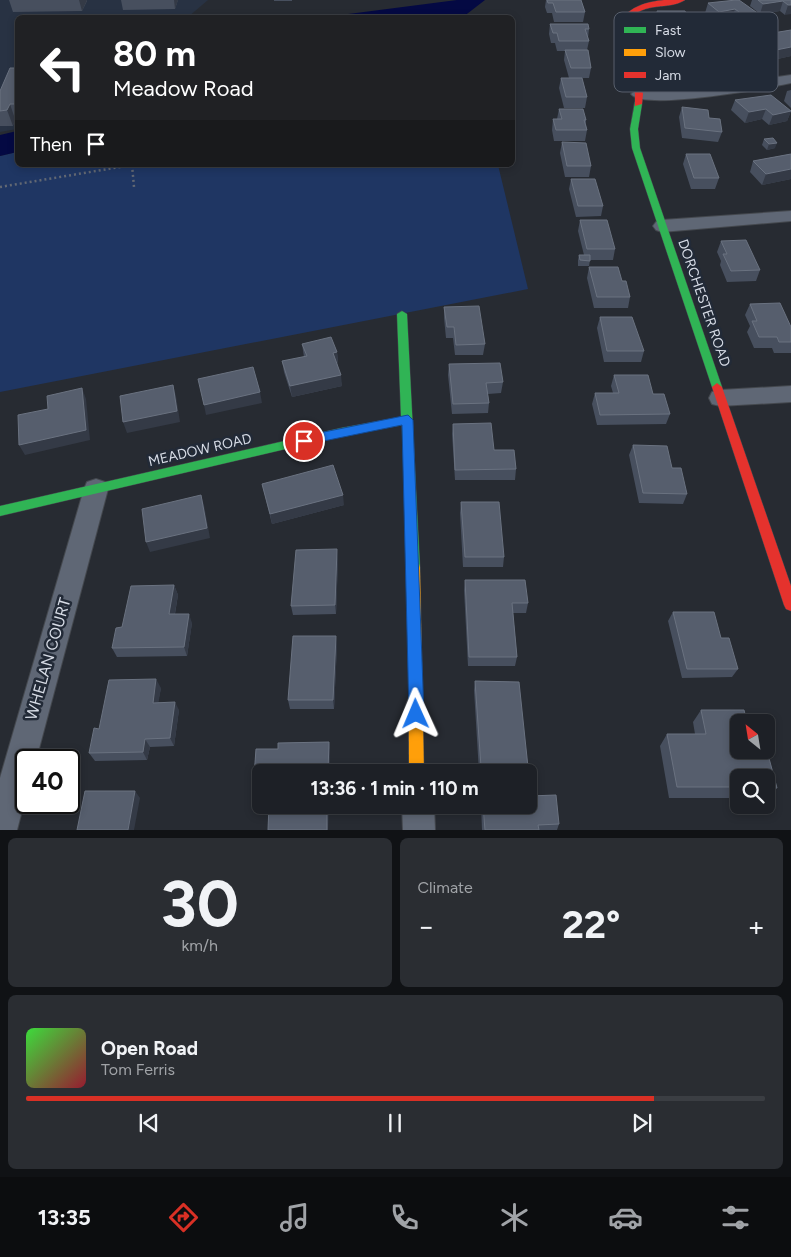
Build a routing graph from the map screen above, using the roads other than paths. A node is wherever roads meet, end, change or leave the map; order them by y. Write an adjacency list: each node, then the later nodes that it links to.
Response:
1 (682, 0): 2 (street, DORCHESTER ROAD)
2 (629, 12)
3 (791, 80): 4 (street)
4 (778, 82)
5 (722, 92): 6 (street)
6 (639, 94): 8 (street, DORCHESTER ROAD)
7 (791, 216): 8 (street)
8 (662, 226): 11 (street, DORCHESTER ROAD)
9 (402, 314): 12 (street)
10 (791, 394): 11 (street)
11 (720, 398): 15 (street, DORCHESTER ROAD)
12 (408, 420): 13 (street, MEADOW ROAD); 16 (street)
13 (96, 489): 14 (street, MEADOW ROAD); 18 (street, WHELAN COURT)
14 (0, 511)
15 (791, 605)
16 (418, 764)
17 (418, 814): 19 (street)
18 (1, 830)
19 (419, 830)

